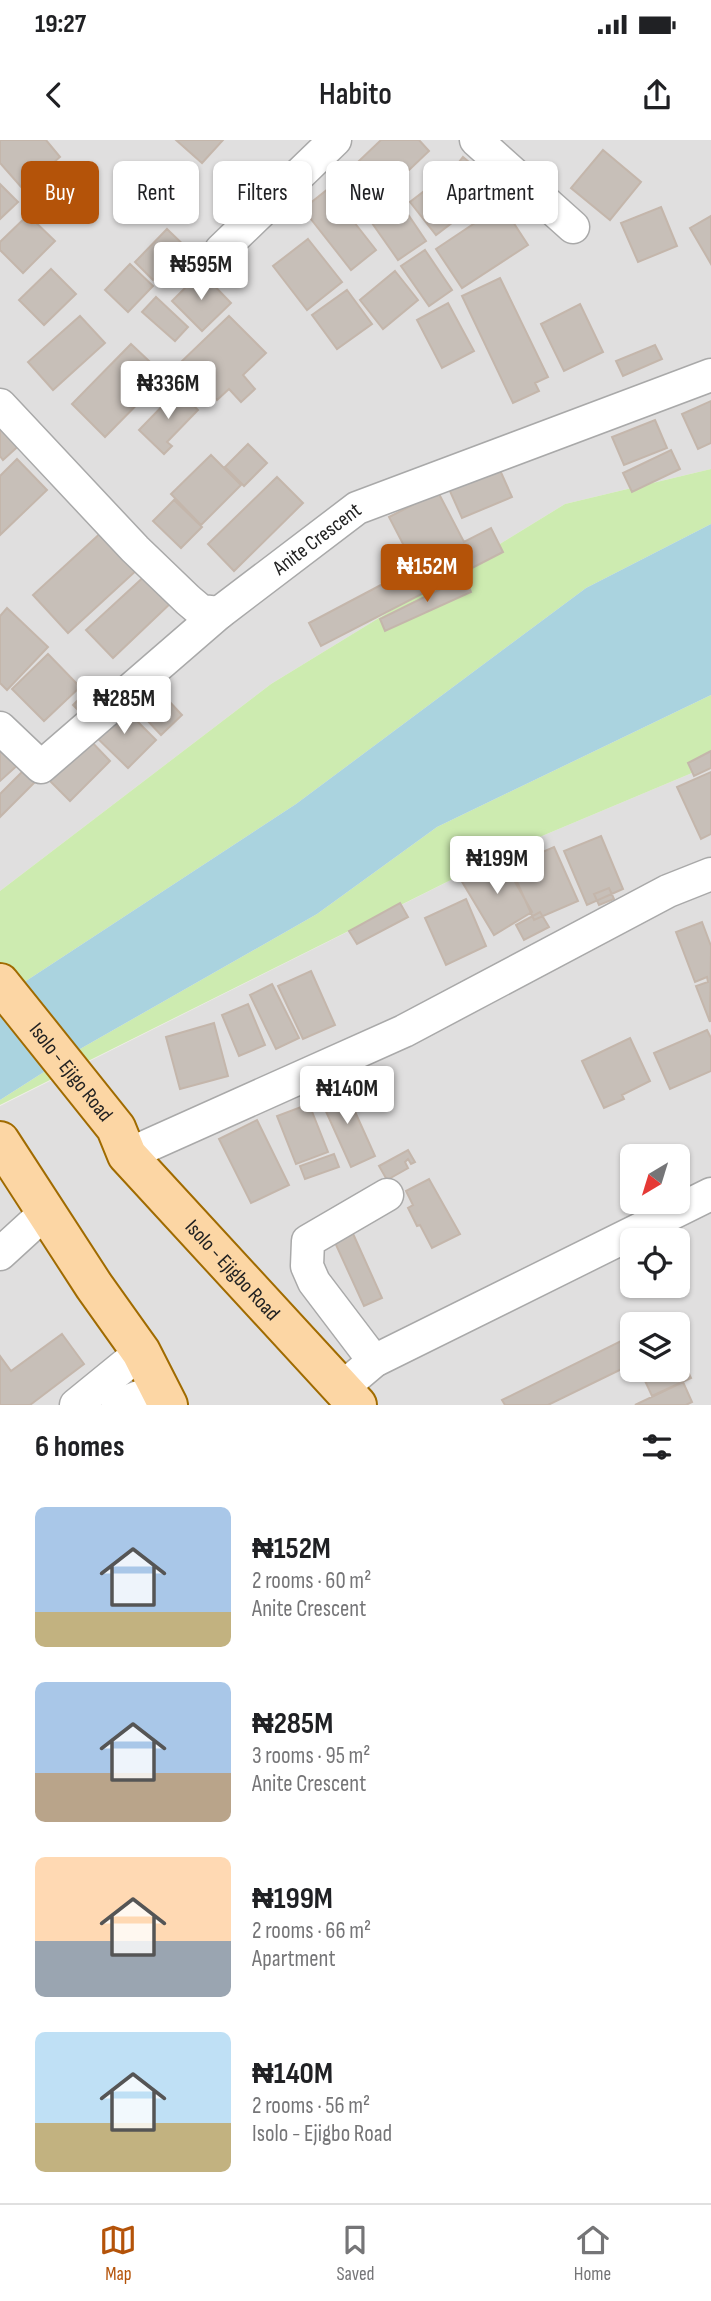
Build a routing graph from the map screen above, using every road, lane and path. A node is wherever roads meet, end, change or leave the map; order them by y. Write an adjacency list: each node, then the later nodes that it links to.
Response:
1 (335, 140): 4 (street)
2 (476, 140): 3 (street)
3 (573, 227)
4 (221, 250)
5 (711, 375): 7 (street, Anite Crescent)
6 (0, 405): 7 (street)
7 (219, 613): 8 (street, Anite Crescent)
8 (0, 728)
9 (711, 874): 12 (street)
10 (0, 983): 12 (main road, Isolo - Ejigo Road)
11 (0, 1141): 15 (main road)
12 (122, 1141): 20 (main road, Isolo - Ejigbo Road)
13 (711, 1194): 18 (street)
14 (387, 1195): 18 (street)
15 (39, 1199): 16 (street); 17 (main road)
16 (0, 1254)
17 (141, 1352): 19 (main road); 21 (street)
18 (374, 1361): 20 (street)
19 (164, 1397): 22 (street)
20 (350, 1397)
21 (76, 1405)
22 (118, 1405)

